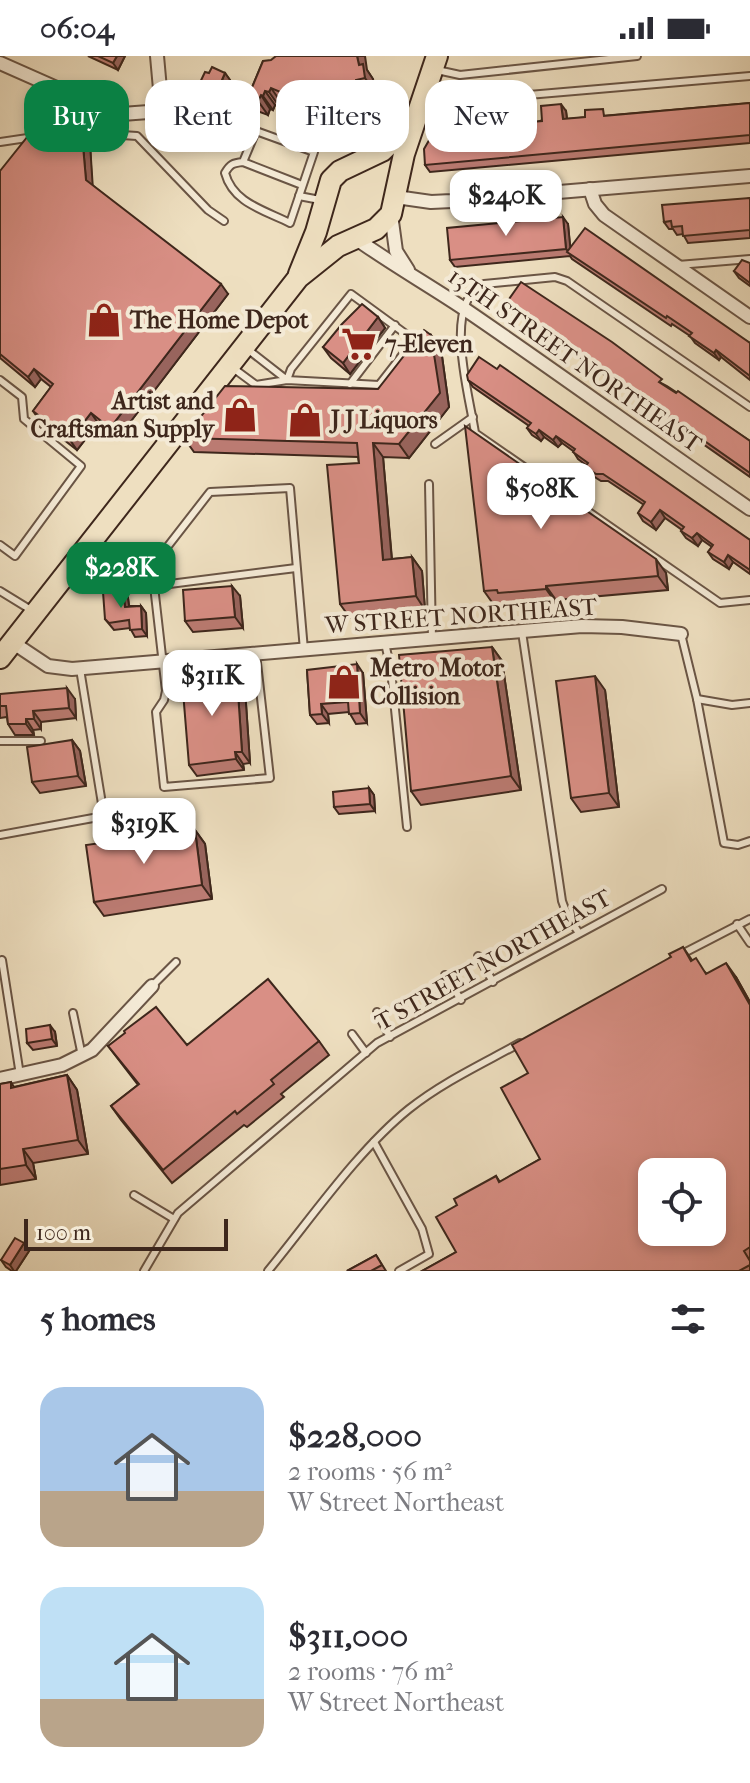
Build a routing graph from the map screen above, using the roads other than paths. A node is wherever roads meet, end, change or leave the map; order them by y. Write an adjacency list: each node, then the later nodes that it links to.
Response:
1 (157, 56): 3 (street)
2 (637, 56): 4 (lane)
3 (0, 63)
4 (435, 63)
5 (750, 76): 7 (lane)
6 (425, 94): 8 (main road)
7 (537, 94)
8 (415, 118): 10 (main road); 16 (main road)
9 (0, 142): 18 (lane)
10 (366, 161): 16 (main road); 17 (main road)
11 (243, 162): 13 (lane); 13 (lane); 15 (lane)
12 (750, 176): 14 (street)
13 (302, 185): 15 (lane)
14 (590, 189): 16 (street); 21 (street)
15 (299, 196): 17 (lane)
16 (395, 196): 19 (main road); 22 (street, 13TH STREET NORTHEAST)
17 (322, 208): 19 (main road); 23 (main road)
18 (224, 221)
19 (353, 238): 22 (street, 13TH STREET NORTHEAST); 23 (main road)
20 (750, 259): 21 (lane)
21 (675, 265): 25 (street)
22 (413, 275): 24 (street, 13TH STREET NORTHEAST)
23 (298, 278): 27 (main road)
24 (463, 308): 32 (lane); 33 (lane); 36 (street, 13TH STREET NORTHEAST)
25 (750, 317)
26 (395, 325): 30 (lane); 31 (lane); 31 (lane)
27 (245, 347): 28 (main road); 30 (lane)
28 (231, 365): 30 (lane); 42 (main road)
29 (0, 380): 37 (lane)
30 (287, 380): 31 (lane)
31 (350, 384)
32 (750, 407)
33 (473, 417): 34 (lane); 41 (lane)
34 (435, 444)
35 (429, 484): 45 (lane)
36 (750, 509)
37 (0, 545)
38 (296, 568): 39 (lane); 39 (lane); 48 (lane)
39 (154, 586): 50 (lane)
40 (0, 591): 42 (lane)
41 (750, 600)
42 (35, 613): 47 (main road)
43 (522, 631): 44 (street, W STREET NORTHEAST); 45 (street, W STREET NORTHEAST); 62 (lane)
44 (681, 634): 52 (lane)
45 (432, 639): 46 (street, W STREET NORTHEAST)
46 (385, 643): 48 (street, W STREET NORTHEAST); 56 (lane)
47 (6, 650): 51 (street, W STREET NORTHEAST)
48 (304, 650): 49 (street, W STREET NORTHEAST)
49 (256, 654): 50 (street, W STREET NORTHEAST); 50 (lane)
50 (163, 662): 51 (street, W STREET NORTHEAST)
51 (80, 669): 57 (lane)
52 (697, 699): 53 (lane); 58 (lane)
53 (750, 703)
54 (0, 741): 55 (lane)
55 (41, 741)
56 (407, 827)
57 (0, 835)
58 (750, 841)
59 (662, 889): 62 (lane, T STREET NORTHEAST)
60 (750, 919): 61 (lane)
61 (737, 924): 63 (lane); 66 (lane)
62 (579, 933): 69 (lane, T STREET NORTHEAST)
63 (750, 943)
64 (478, 956): 69 (lane)
65 (2, 960): 79 (lane)
66 (669, 961)
67 (176, 962): 70 (lane)
68 (445, 975): 71 (lane)
69 (493, 982): 71 (lane, T STREET NORTHEAST)
70 (152, 986): 78 (street)
71 (461, 1000): 75 (lane, T STREET NORTHEAST)
72 (377, 1012): 75 (lane)
73 (73, 1013): 78 (lane)
74 (352, 1034): 77 (lane)
75 (390, 1037): 77 (lane, T STREET NORTHEAST)
76 (531, 1037): 81 (lane)
77 (366, 1053): 83 (lane, T STREET NORTHEAST)
78 (82, 1056): 79 (street)
79 (20, 1075): 80 (street)
80 (0, 1079)
81 (374, 1142): 85 (lane); 86 (lane)
82 (134, 1195): 83 (lane)
83 (174, 1219): 84 (lane, T STREET NORTHEAST)
84 (144, 1271)
85 (268, 1271)
86 (399, 1271)

